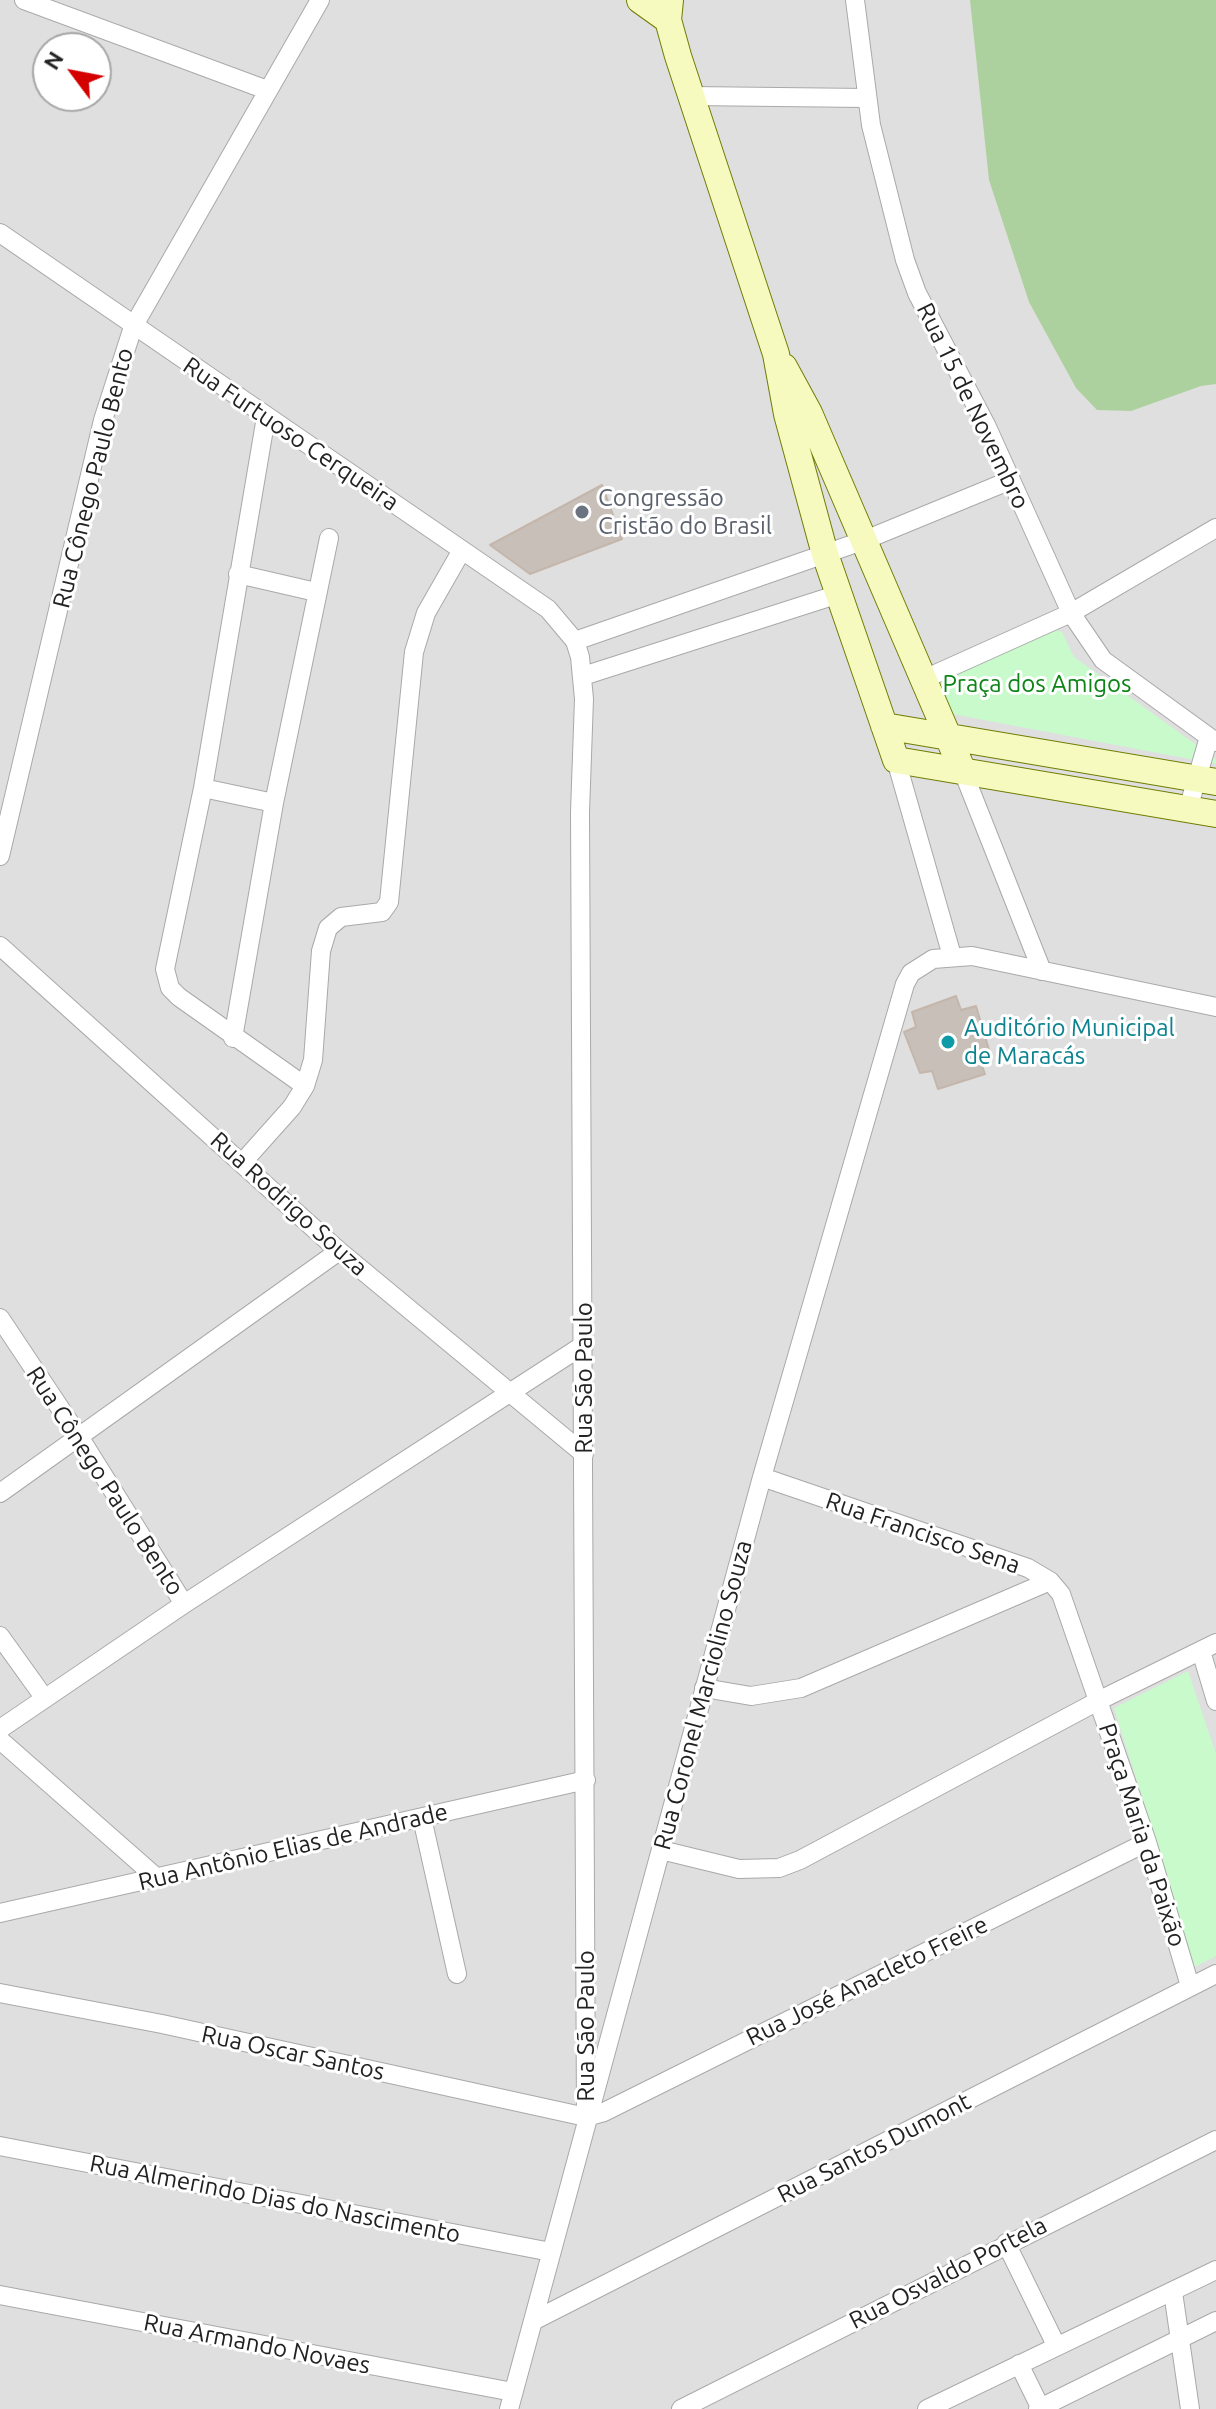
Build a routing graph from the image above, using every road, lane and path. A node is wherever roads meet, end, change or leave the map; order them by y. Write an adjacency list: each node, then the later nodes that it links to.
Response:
1 (24, 0): 6 (street)
2 (320, 0): 6 (street, Rua Cônego Paulo Bento)
3 (640, 0): 5 (main road)
4 (855, 0): 8 (street, Rua 15 de Novembro)
5 (669, 10): 7 (main road)
6 (267, 90): 10 (street, Rua Cônego Paulo Bento)
7 (690, 96): 8 (street); 11 (main road)
8 (866, 98): 13 (street, Rua 15 de Novembro)
9 (0, 233): 10 (street, Rua Furtuoso Cerqueira)
10 (133, 327): 12 (street, Rua Furtuoso Cerqueira); 36 (street, Rua Cônego Paulo Bento)
11 (776, 354): 16 (main road); 18 (main road)
12 (266, 417): 17 (street, Rua Furtuoso Cerqueira); 19 (street)
13 (1011, 480): 16 (street); 22 (street, Rua 15 de Novembro)
14 (1211, 537): 22 (street)
15 (329, 538): 20 (street)
16 (865, 540): 18 (street); 25 (main road)
17 (462, 550): 23 (street, Rua Furtuoso Cerqueira); 42 (street)
18 (825, 554): 21 (main road); 23 (street)
19 (238, 574): 20 (street); 32 (street)
20 (316, 592): 33 (street)
21 (839, 594): 24 (street); 26 (main road)
22 (1071, 613): 25 (street); 28 (street, Rua 15 de Novembro)
23 (575, 641): 24 (street, Rua São Paulo)
24 (583, 676): 46 (street, Rua São Paulo)
25 (922, 680): 27 (main road)
26 (884, 726): 27 (main road); 29 (main road)
27 (948, 736): 30 (main road); 31 (main road)
28 (1213, 740): 31 (street)
29 (896, 760): 30 (main road); 38 (street)
30 (962, 769): 34 (main road); 39 (street)
31 (1206, 780): 34 (street)
32 (203, 788): 33 (street); 41 (street)
33 (274, 803): 41 (street)
34 (1188, 809): 35 (main road)
35 (1216, 814)
36 (0, 856)
37 (0, 946): 43 (street, Rua Rodrigo Souza)
38 (952, 956): 39 (street); 50 (street, Rua Coronel Marciolino Souza)
39 (1042, 971): 40 (street)
40 (1216, 1007)
41 (233, 1038): 42 (street)
42 (305, 1086): 43 (street)
43 (242, 1163): 44 (street, Rua Rodrigo Souza)
44 (339, 1251): 47 (street, Rua Rodrigo Souza); 48 (street)
45 (0, 1318): 48 (street, Rua Cônego Paulo Bento)
46 (585, 1344): 47 (street); 49 (street, Rua São Paulo)
47 (509, 1390): 49 (street, Rua Rodrigo Souza); 53 (street)
48 (80, 1438): 51 (street); 53 (street, Rua Cônego Paulo Bento)
49 (584, 1454): 62 (street, Rua São Paulo)
50 (762, 1477): 52 (street, Rua Francisco Sena); 56 (street, Rua Coronel Marciolino Souza)
51 (0, 1493)
52 (1050, 1581): 56 (street); 58 (street, Rua Francisco Sena)
53 (184, 1604): 57 (street)
54 (0, 1636): 57 (street)
55 (1208, 1647): 58 (street, Praça Maria da Paixão); 59 (street, Praça Maria da Paixão)
56 (704, 1688): 65 (street, Rua Coronel Marciolino Souza)
57 (43, 1696): 60 (street)
58 (1098, 1701): 64 (street, Praça Maria da Paixão); 65 (street)
59 (1216, 1701)
60 (0, 1729)
61 (0, 1740): 66 (street)
62 (586, 1780): 63 (street, Rua Antônio Elias de Andrade); 72 (street, Rua São Paulo)
63 (422, 1818): 66 (street, Rua Antônio Elias de Andrade); 68 (street)
64 (1147, 1842): 70 (street, Praça Maria da Paixão); 72 (street, Rua José Anacleto Freire)
65 (661, 1850): 72 (street, Rua Coronel Marciolino Souza)
66 (157, 1878): 67 (street, Rua Antônio Elias de Andrade)
67 (0, 1913)
68 (457, 1974)
69 (1216, 1974): 70 (street, Rua Santos Dumont)
70 (1190, 1986): 80 (street, Rua Santos Dumont)
71 (0, 1993): 72 (street, Rua Oscar Santos)
72 (586, 2117): 76 (street, Rua Coronel Marciolino Souza)
73 (1216, 2140): 75 (street, Rua Osvaldo Portela)
74 (0, 2146): 76 (street, Rua Almerindo Dias do Nascimento)
75 (1006, 2243): 83 (street); 87 (street, Rua Osvaldo Portela)
76 (551, 2252): 80 (street, Rua Coronel Marciolino Souza)
77 (1216, 2270): 78 (street)
78 (1173, 2292): 82 (street); 83 (street)
79 (0, 2295): 85 (street, Rua Armando Novaes)
80 (533, 2321): 85 (street, Rua Coronel Marciolino Souza)
81 (1216, 2321): 82 (street)
82 (1182, 2338): 86 (street); 89 (street)
83 (1056, 2345): 84 (street)
84 (1019, 2364): 86 (street); 88 (street)
85 (511, 2401)
86 (1040, 2408)
87 (681, 2409)
88 (927, 2409)
89 (1190, 2409)

